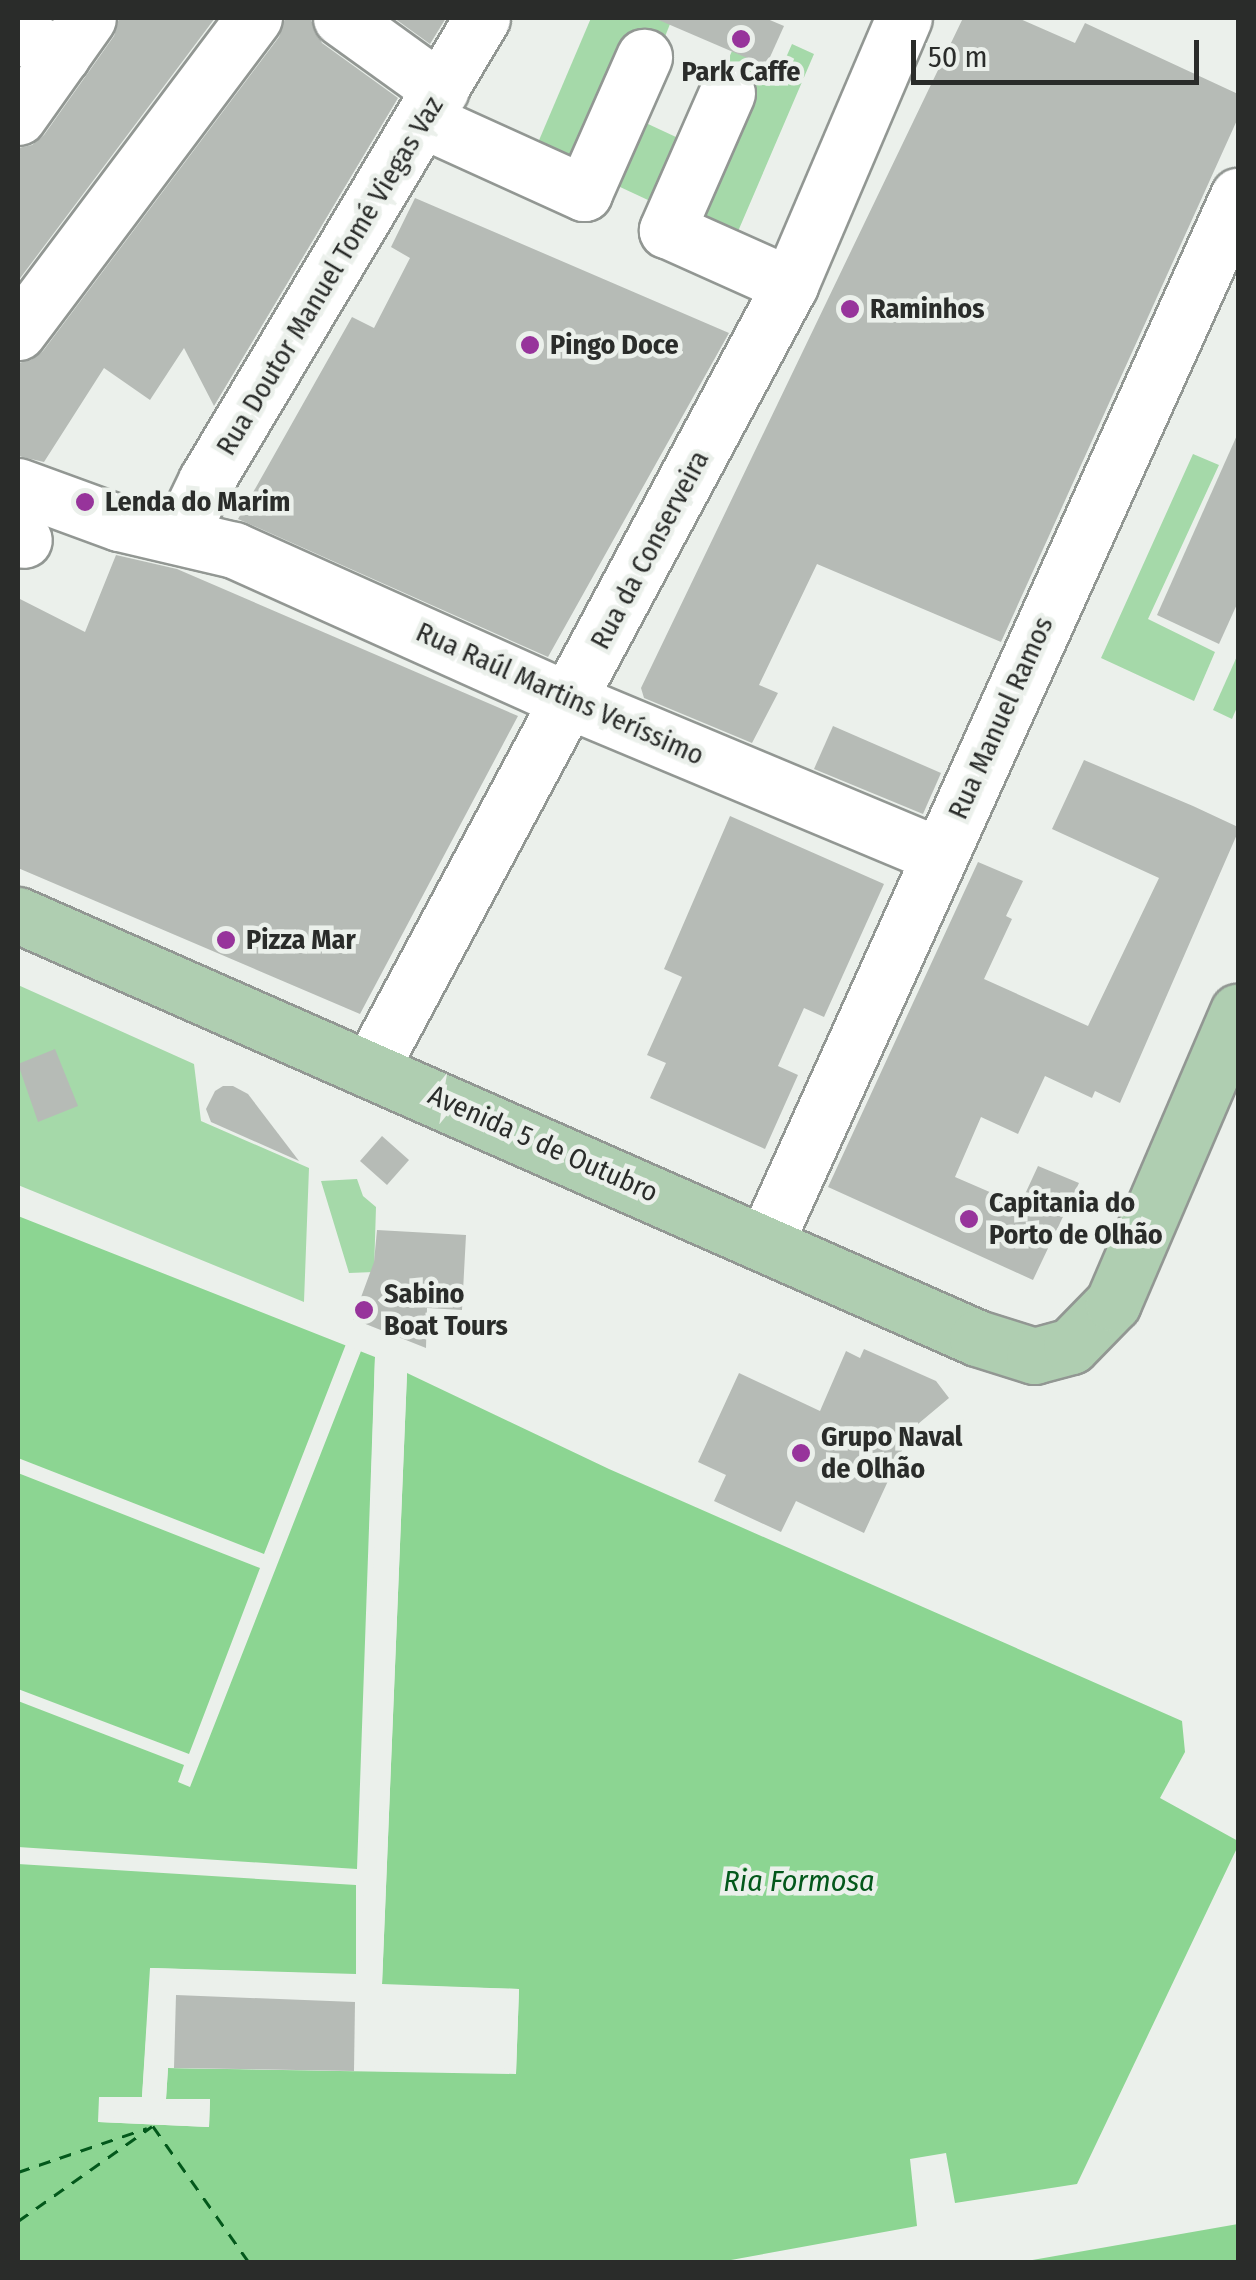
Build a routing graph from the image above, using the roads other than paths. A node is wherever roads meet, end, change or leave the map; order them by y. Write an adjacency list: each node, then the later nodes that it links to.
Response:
1 (254, 18): 12 (street)
2 (341, 18): 8 (street)
3 (482, 18): 8 (street, Rua Doutor Manuel Tomé Viegas Vaz)
4 (904, 18): 11 (street, Rua da Conserveira)
5 (56, 36): 9 (street)
6 (644, 57): 8 (street)
7 (727, 93): 11 (street)
8 (432, 105): 14 (street, Rua Doutor Manuel Tomé Viegas Vaz)
9 (18, 116)
10 (1238, 196): 16 (street, Rua Manuel Ramos)
11 (790, 285): 15 (street, Rua da Conserveira)
12 (18, 332)
13 (25, 514): 14 (street, Rua Raúl Martins Veríssimo)
14 (180, 535): 15 (street, Rua Raúl Martins Veríssimo)
15 (570, 701): 16 (street, Rua Raúl Martins Veríssimo); 19 (street, Rua da Conserveira)
16 (939, 856): 20 (street, Rua Manuel Ramos)
17 (18, 915): 19 (main road, Avenida 5 de Outubro)
18 (1238, 1012): 20 (main road, Avenida 5 de Outubro)
19 (370, 1068): 20 (main road, Avenida 5 de Outubro)
20 (766, 1241)

